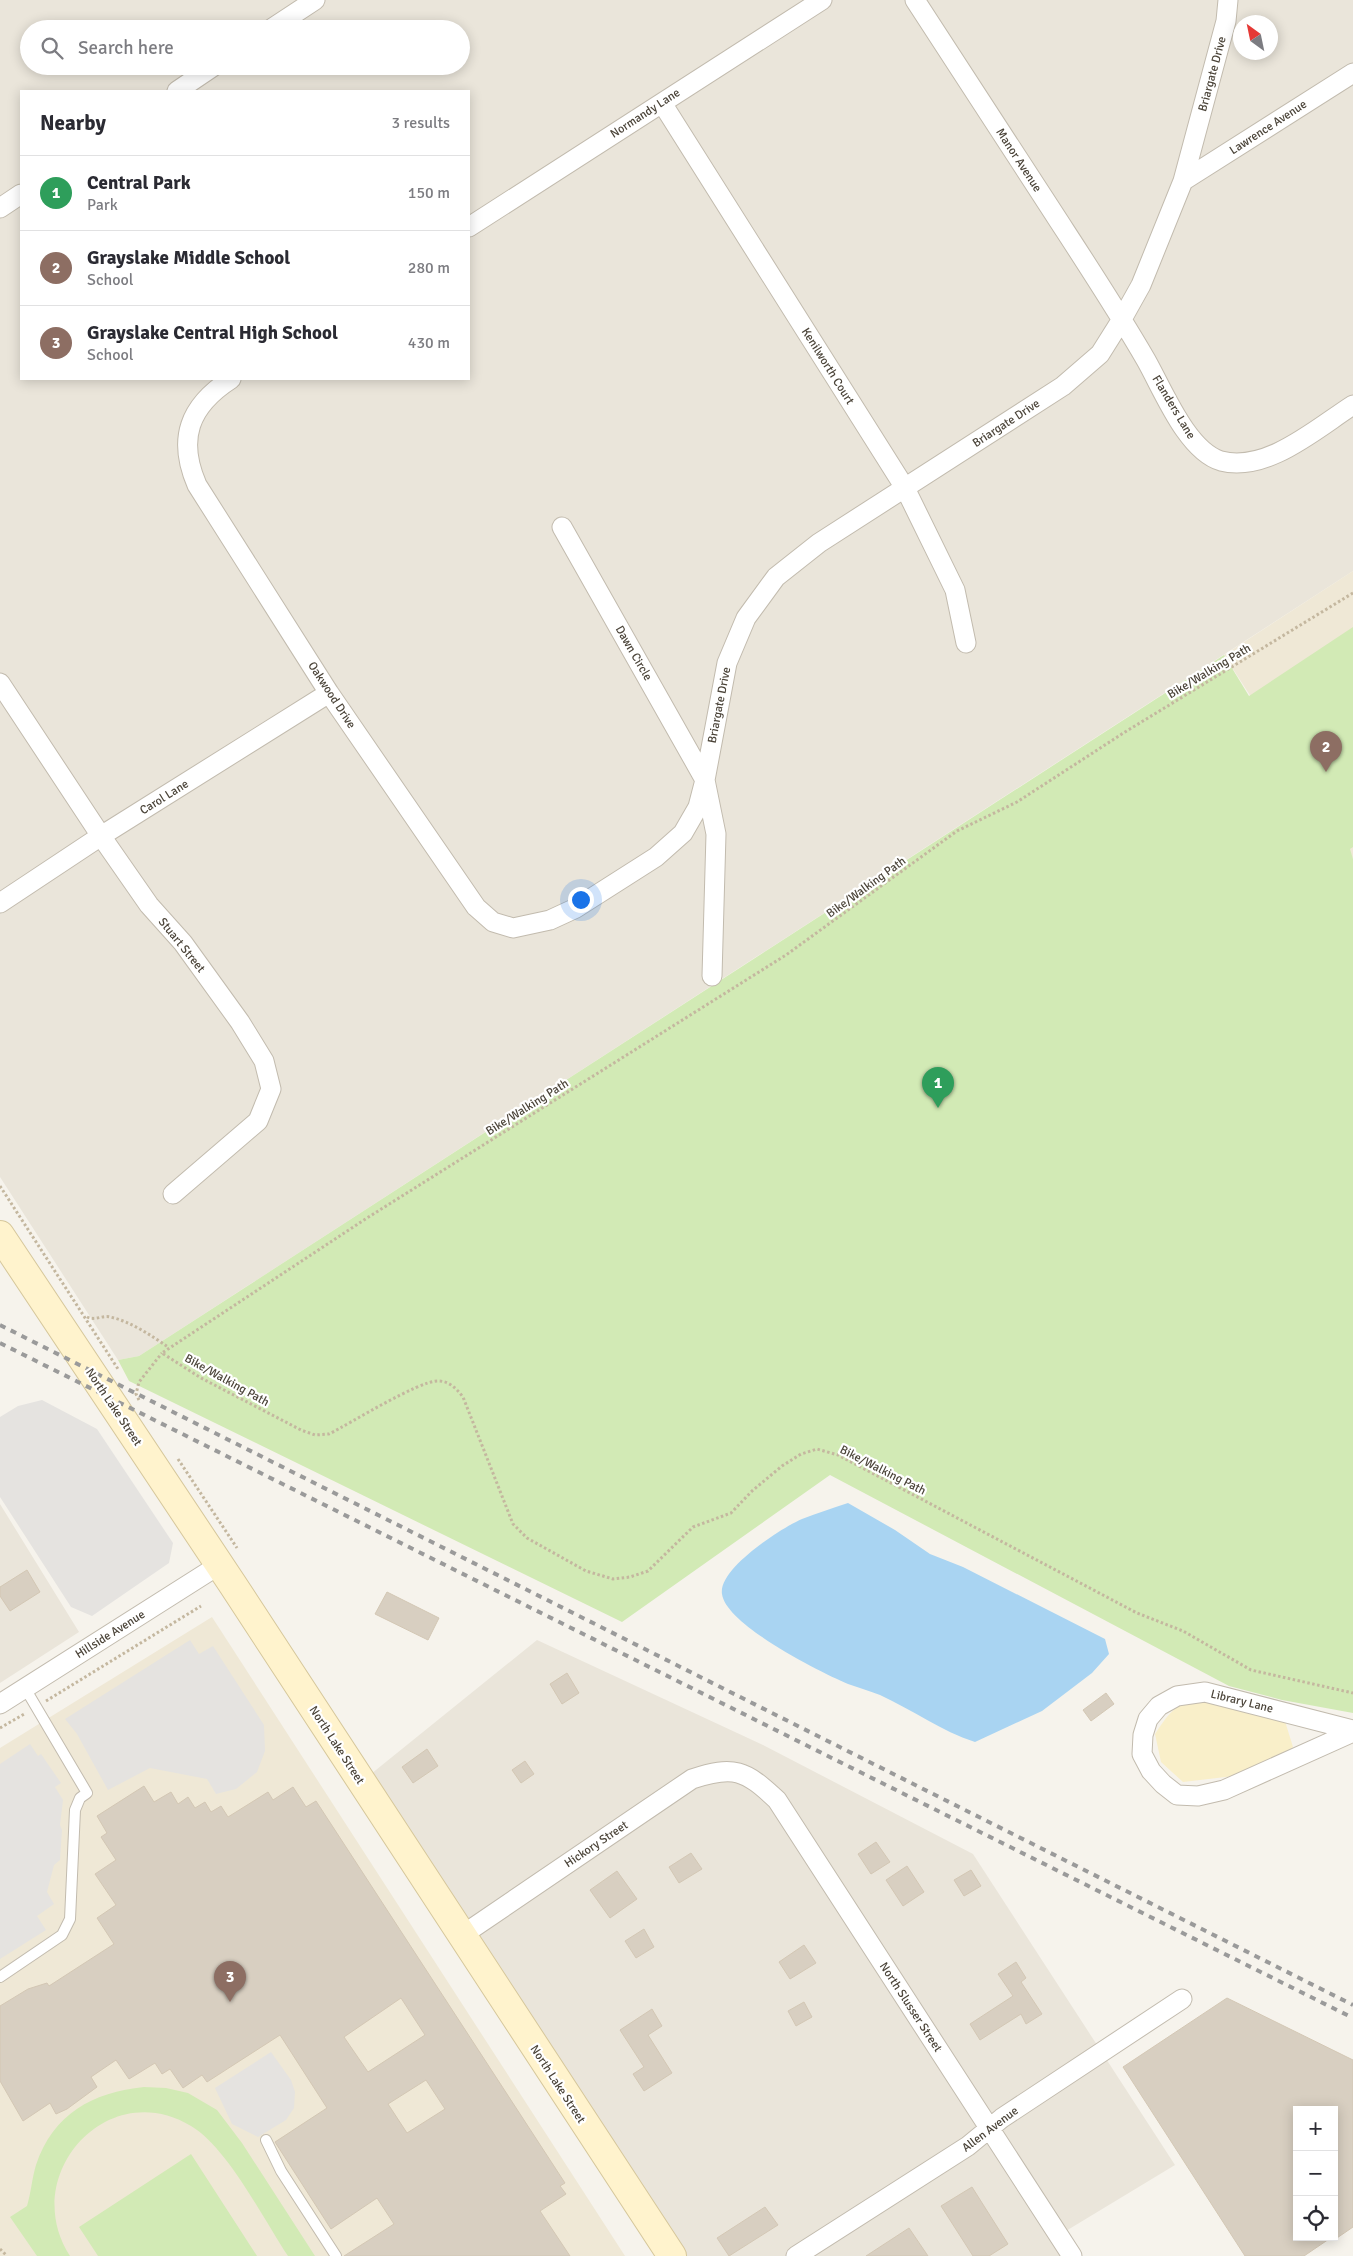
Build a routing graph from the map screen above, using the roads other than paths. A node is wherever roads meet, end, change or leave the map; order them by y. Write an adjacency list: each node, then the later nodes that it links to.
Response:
1 (315, 0): 5 (street)
2 (822, 0): 9 (street, Normandy Lane)
3 (915, 0): 14 (street, Manor Avenue)
4 (1228, 0): 10 (street, Briargate Drive)
5 (285, 20)
6 (1353, 72): 10 (street, Lawrence Avenue)
7 (201, 75): 8 (street)
8 (178, 90)
9 (662, 103): 13 (street, Normandy Lane); 17 (street, Kenilworth Court)
10 (1183, 181): 14 (street, Briargate Drive)
11 (20, 195): 12 (street)
12 (0, 208)
13 (470, 226)
14 (1122, 319): 16 (street, Flanders Lane); 17 (street, Briargate Drive)
15 (230, 380): 21 (street, Oakwood Drive)
16 (1353, 405)
17 (905, 488): 19 (street, Kenilworth Court); 22 (street, Briargate Drive)
18 (562, 526): 22 (street, Dawn Circle)
19 (966, 642)
20 (0, 683): 23 (street, Stuart Street)
21 (329, 693): 23 (street, Carol Lane); 25 (street, Oakwood Drive)
22 (705, 780): 25 (street, Briargate Drive); 26 (street, Briargate Drive)
23 (101, 836): 24 (street, Carol Lane); 27 (street, Stuart Street)
24 (0, 903)
25 (513, 928)
26 (712, 976)
27 (172, 1194)
28 (0, 1235): 29 (street, North Lake Street)
29 (231, 1560): 30 (street, Hillside Avenue); 34 (street, North Lake Street)
30 (25, 1688): 31 (street, Hillside Avenue); 35 (lane)
31 (0, 1704)
32 (1353, 1731): 32 (street, Library Lane)
33 (738, 1772): 34 (street, Hickory Street); 37 (street, North Slusser Street)
34 (461, 1936): 40 (street, North Lake Street)
35 (0, 1977)
36 (1182, 2000): 37 (street, Allen Avenue)
37 (990, 2128): 41 (street, Allen Avenue); 42 (street, North Slusser Street)
38 (266, 2140): 39 (lane)
39 (336, 2256)
40 (672, 2256)
41 (796, 2256)
42 (1072, 2256)

